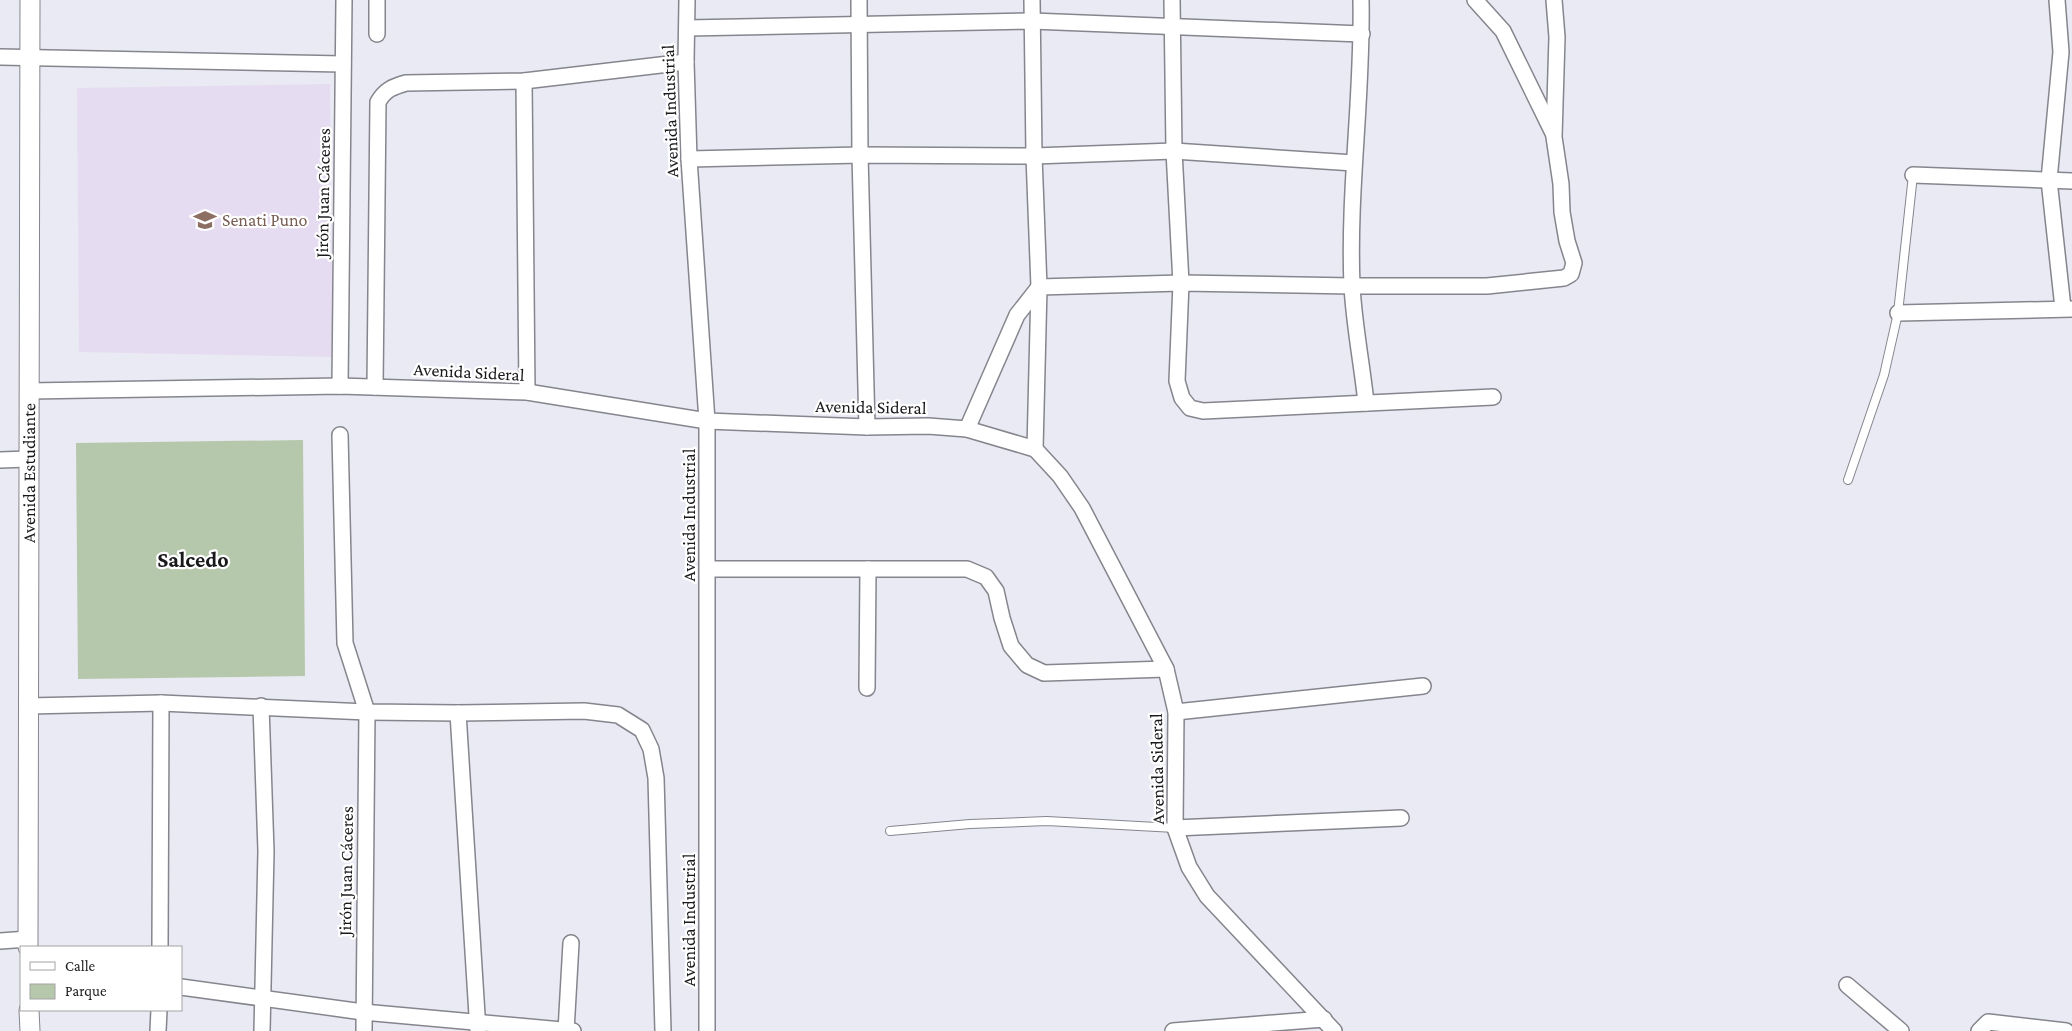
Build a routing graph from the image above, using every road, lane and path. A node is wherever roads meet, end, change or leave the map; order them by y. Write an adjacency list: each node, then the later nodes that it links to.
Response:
1 (30, 0): 19 (street, Avenida Estudiante)
2 (344, 0): 21 (street, Jirón Juan Cáceres)
3 (377, 0): 16 (street)
4 (687, 0): 15 (street, Avenida Industrial)
5 (859, 0): 13 (street)
6 (1032, 0): 12 (street)
7 (1172, 0): 14 (street)
8 (1361, 0): 17 (street)
9 (1475, 0): 23 (street)
10 (1554, 0): 23 (street)
11 (2057, 0): 30 (street)
12 (1032, 21): 13 (street); 14 (street); 26 (street)
13 (859, 25): 15 (street); 25 (street)
14 (1172, 25): 17 (street); 24 (street)
15 (687, 28): 20 (street, Avenida Industrial)
16 (377, 34)
17 (1362, 34): 28 (street)
18 (0, 57): 19 (street)
19 (30, 57): 21 (street); 39 (street, Avenida Estudiante)
20 (686, 62): 22 (street); 27 (street, Avenida Industrial)
21 (343, 64): 37 (street, Jirón Juan Cáceres)
22 (524, 81): 38 (street); 40 (street)
23 (1554, 137): 33 (street)
24 (1174, 151): 26 (street); 28 (street); 32 (street)
25 (860, 155): 26 (street); 27 (street); 44 (street)
26 (1034, 156): 34 (street)
27 (690, 159): 43 (street, Avenida Industrial)
28 (1354, 163): 33 (street)
29 (1913, 175): 30 (street); 36 (lane)
30 (2049, 180): 31 (street); 35 (street)
31 (2072, 181)
32 (1181, 283): 33 (street); 34 (street); 42 (street)
33 (1352, 286): 42 (street)
34 (1039, 287): 45 (street); 47 (street)
35 (2067, 308): 36 (street)
36 (1898, 313): 50 (lane)
37 (340, 386): 38 (street, Avenida Sideral); 39 (street, Avenida Sideral)
38 (375, 387): 40 (street, Avenida Sideral)
39 (29, 391): 48 (street, Avenida Estudiante)
40 (527, 392): 43 (street, Avenida Sideral)
41 (1493, 397): 42 (street)
42 (1366, 403)
43 (707, 421): 44 (street, Avenida Sideral); 51 (street, Avenida Industrial)
44 (867, 427): 45 (street, Avenida Sideral)
45 (967, 429): 47 (street, Avenida Sideral)
46 (340, 435): 59 (street, Jirón Juan Cáceres)
47 (1035, 449): 53 (street, Avenida Sideral)
48 (28, 459): 49 (street); 57 (street, Avenida Estudiante)
49 (0, 460)
50 (1848, 480)
51 (708, 569): 52 (street); 83 (street, Avenida Industrial)
52 (868, 569): 53 (street); 55 (street)
53 (1166, 669): 60 (street, Avenida Sideral)
54 (1423, 686): 60 (street)
55 (867, 688)
56 (162, 703): 57 (street); 58 (street); 68 (street)
57 (28, 706): 66 (street, Avenida Estudiante)
58 (261, 706): 59 (street); 71 (street)
59 (367, 712): 61 (street); 74 (street, Jirón Juan Cáceres)
60 (1176, 712): 63 (street, Avenida Sideral)
61 (458, 713): 76 (street); 82 (street, Avenida Industrial)
62 (1401, 818): 63 (street)
63 (1175, 828): 64 (lane); 75 (street, Avenida Sideral)
64 (890, 831)
65 (0, 941): 66 (street)
66 (28, 943)
67 (571, 943): 81 (street)
68 (160, 946)
69 (1847, 985): 86 (street)
70 (182, 987): 71 (street)
71 (263, 998): 74 (street); 79 (street)
72 (29, 1011): 77 (street)
73 (159, 1011): 78 (street)
74 (364, 1012): 76 (street); 80 (street, Jirón Juan Cáceres)
75 (1324, 1019): 84 (street); 85 (street, Avenida Sideral)
76 (478, 1026): 81 (street)
77 (30, 1031)
78 (158, 1031)
79 (262, 1031)
80 (364, 1031)
81 (568, 1031)
82 (663, 1031)
83 (707, 1031)
84 (1173, 1031)
85 (1334, 1031)
86 (1901, 1031)
87 (1978, 1031): 88 (street)
88 (2066, 1031)

